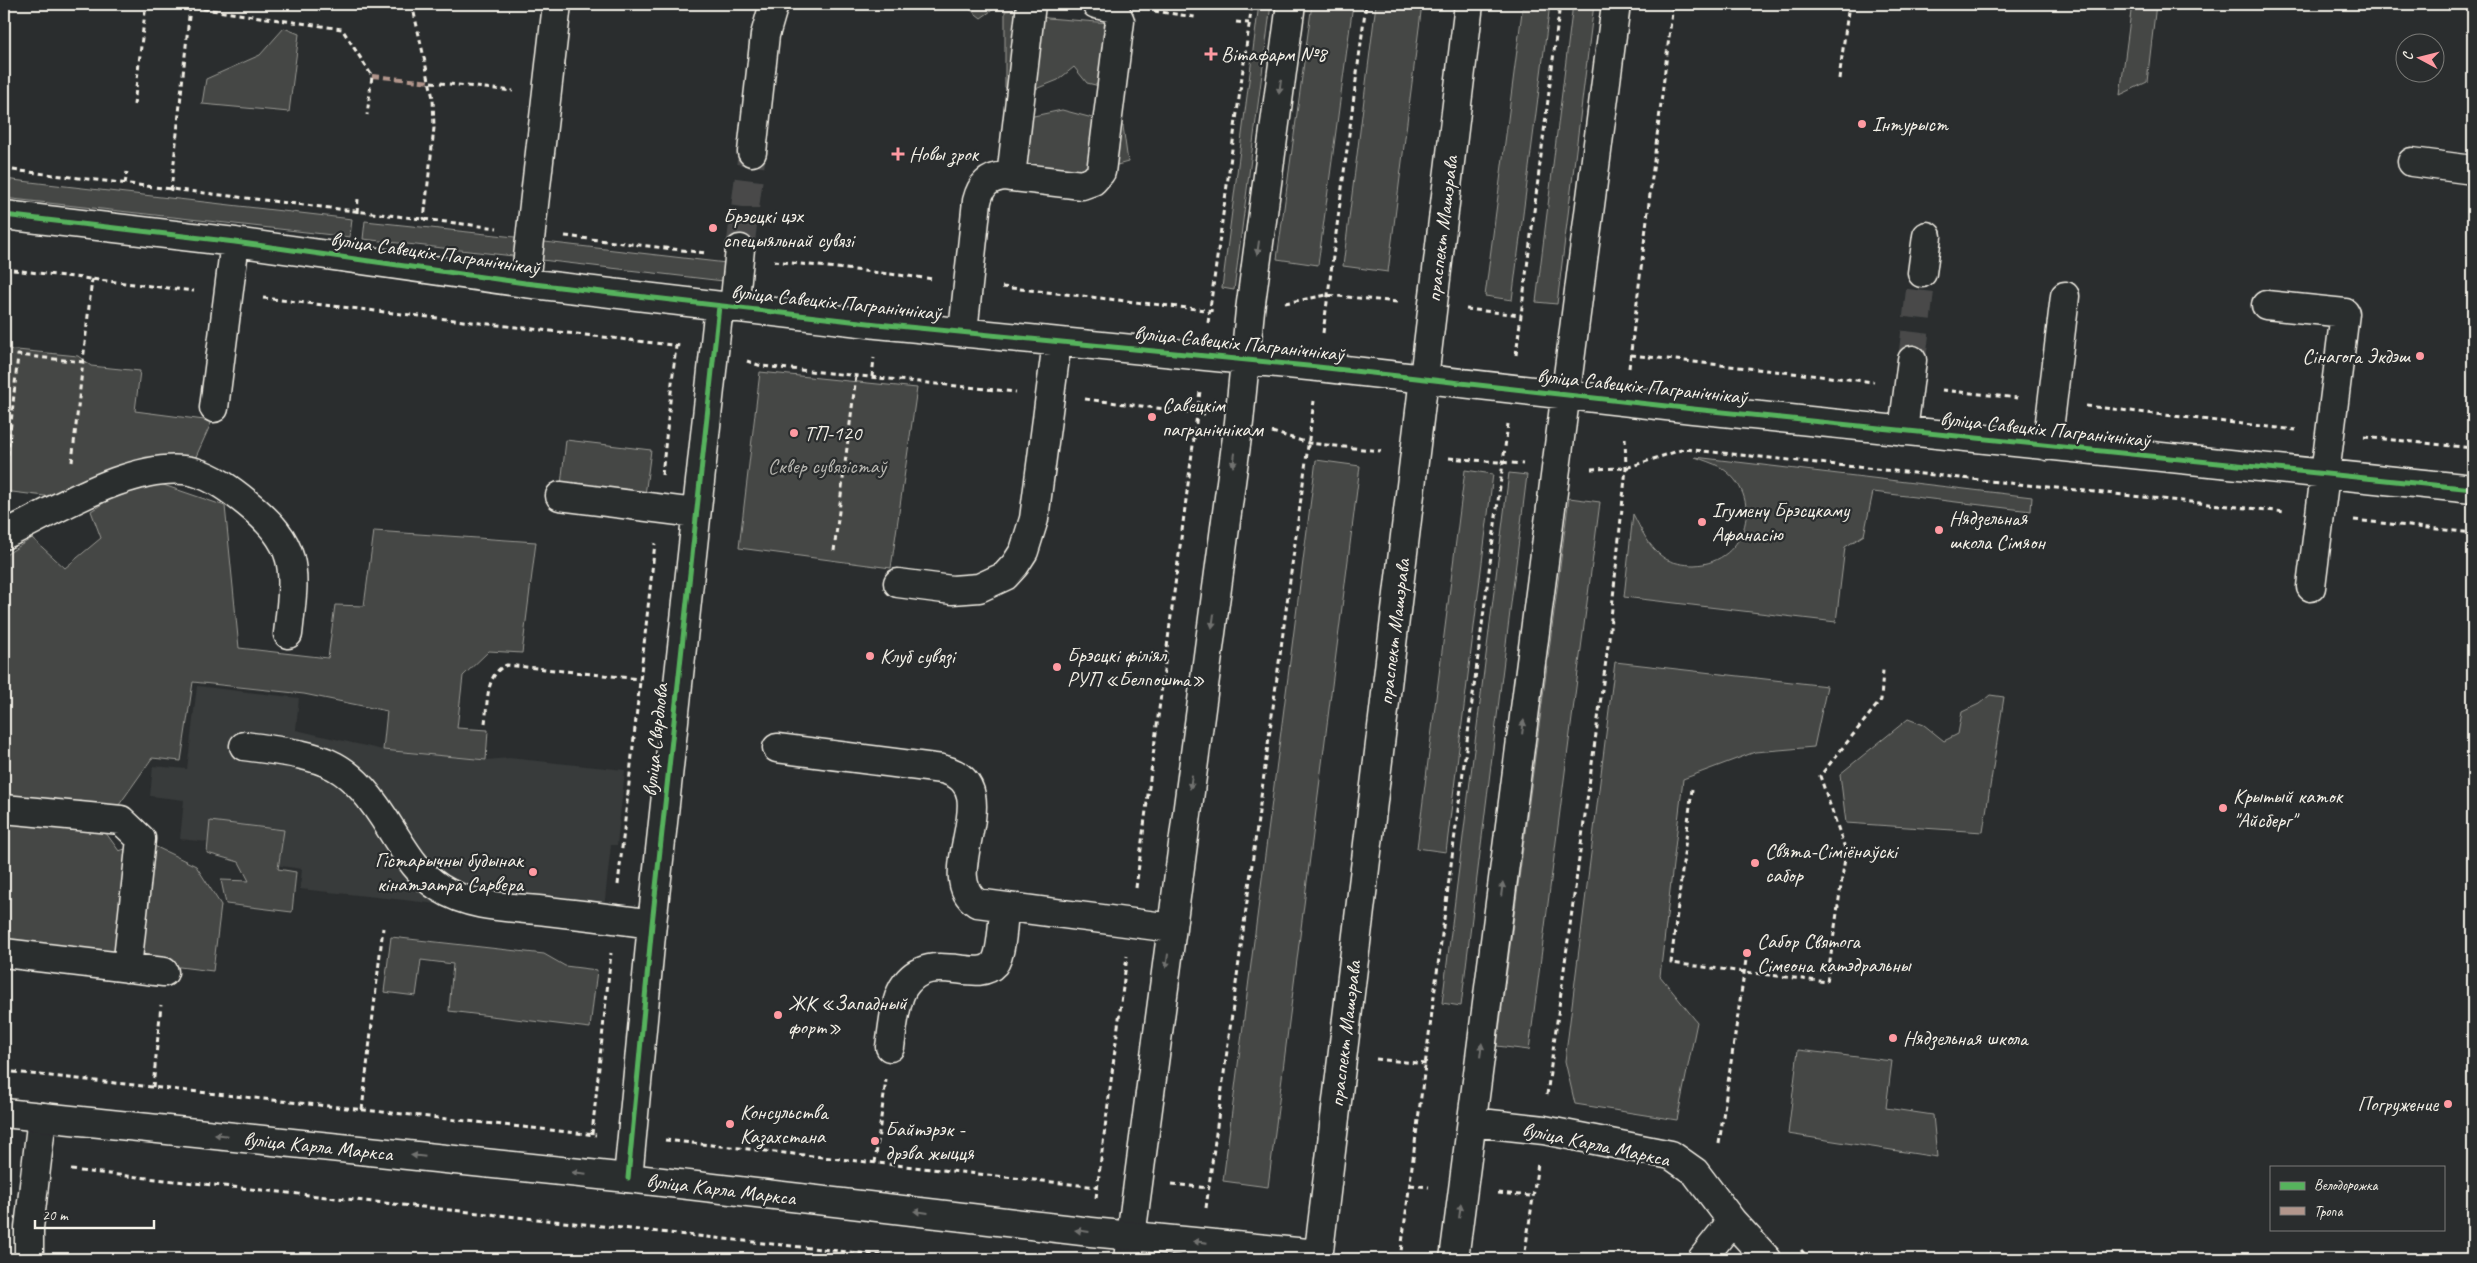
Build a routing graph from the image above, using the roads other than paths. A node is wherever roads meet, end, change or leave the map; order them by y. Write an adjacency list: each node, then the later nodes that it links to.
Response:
1 (556, 4): 17 (street)
2 (774, 4): 8 (street)
3 (1031, 4): 11 (street)
4 (1291, 4): 23 (street, one-way to 23)
5 (1469, 4): 25 (street, праспект Машэрава)
6 (1616, 4): 26 (street)
7 (1107, 8): 11 (street)
8 (752, 152)
9 (2412, 162): 10 (street)
10 (2473, 170)
11 (1011, 177): 21 (street)
12 (4, 214): 14 (street, вуліца Савецкіх Пагранічнікаў)
13 (1927, 236): 16 (street)
14 (235, 242): 17 (street, вуліца Савецкіх Пагранічнікаў); 27 (street)
15 (740, 253): 20 (street, вуліца Свярдлова)
16 (1922, 273)
17 (525, 283): 20 (street, вуліца Савецкіх Пагранічнікаў)
18 (2065, 296): 29 (street)
19 (2266, 305): 30 (street)
20 (726, 307): 21 (street, вуліца Савецкіх Пагранічнікаў); 33 (street, вуліца Свярдлова)
21 (963, 332): 22 (street, вуліца Савецкіх Пагранічнікаў)
22 (1057, 342): 23 (street, вуліца Савецкіх Пагранічнікаў); 35 (street)
23 (1246, 360): 25 (street, вуліца Савецкіх Пагранічнікаў); 43 (street, one-way to 43)
24 (1912, 360): 28 (street)
25 (1425, 379): 26 (street, вуліца Савецкіх Пагранічнікаў); 54 (street, праспект Машэрава)
26 (1566, 394): 28 (street, вуліца Савецкіх Пагранічнікаў); 50 (street, one-way to 26)
27 (214, 408)
28 (1903, 431): 29 (street, вуліца Савецкіх Пагранічнікаў)
29 (2047, 446): 30 (street, вуліца Савецкіх Пагранічнікаў)
30 (2326, 474): 31 (street, вуліца Савецкіх Пагранічнікаў); 36 (street)
31 (2473, 489)
32 (560, 496): 33 (street)
33 (695, 513): 42 (street, вуліца Свярдлова)
34 (4, 535): 37 (street)
35 (898, 583)
36 (2311, 587)
37 (288, 634)
38 (244, 746): 42 (street)
39 (778, 748): 41 (street)
40 (4, 809): 45 (street)
41 (1004, 908): 43 (street); 47 (street)
42 (652, 924): 51 (street, вуліца Свярдлова)
43 (1172, 928): 53 (street, one-way to 53)
44 (4, 953): 45 (street)
45 (127, 968): 46 (street)
46 (164, 972)
47 (890, 1047)
48 (4, 1113): 49 (street, вуліца Карла Маркса)
49 (42, 1117): 51 (street, вуліца Карла Маркса, one-way to 49); 55 (street)
50 (1472, 1122): 52 (street, вуліца Карла Маркса); 56 (street, one-way to 50)
51 (628, 1178): 53 (street, вуліца Карла Маркса, one-way to 51)
52 (1732, 1221): 57 (street); 58 (street, вуліца Карла Маркса)
53 (1129, 1247): 54 (street, вуліца Карла Маркса, one-way to 53)
54 (1318, 1257)
55 (29, 1259)
56 (1454, 1259)
57 (1702, 1259)
58 (1767, 1259)

